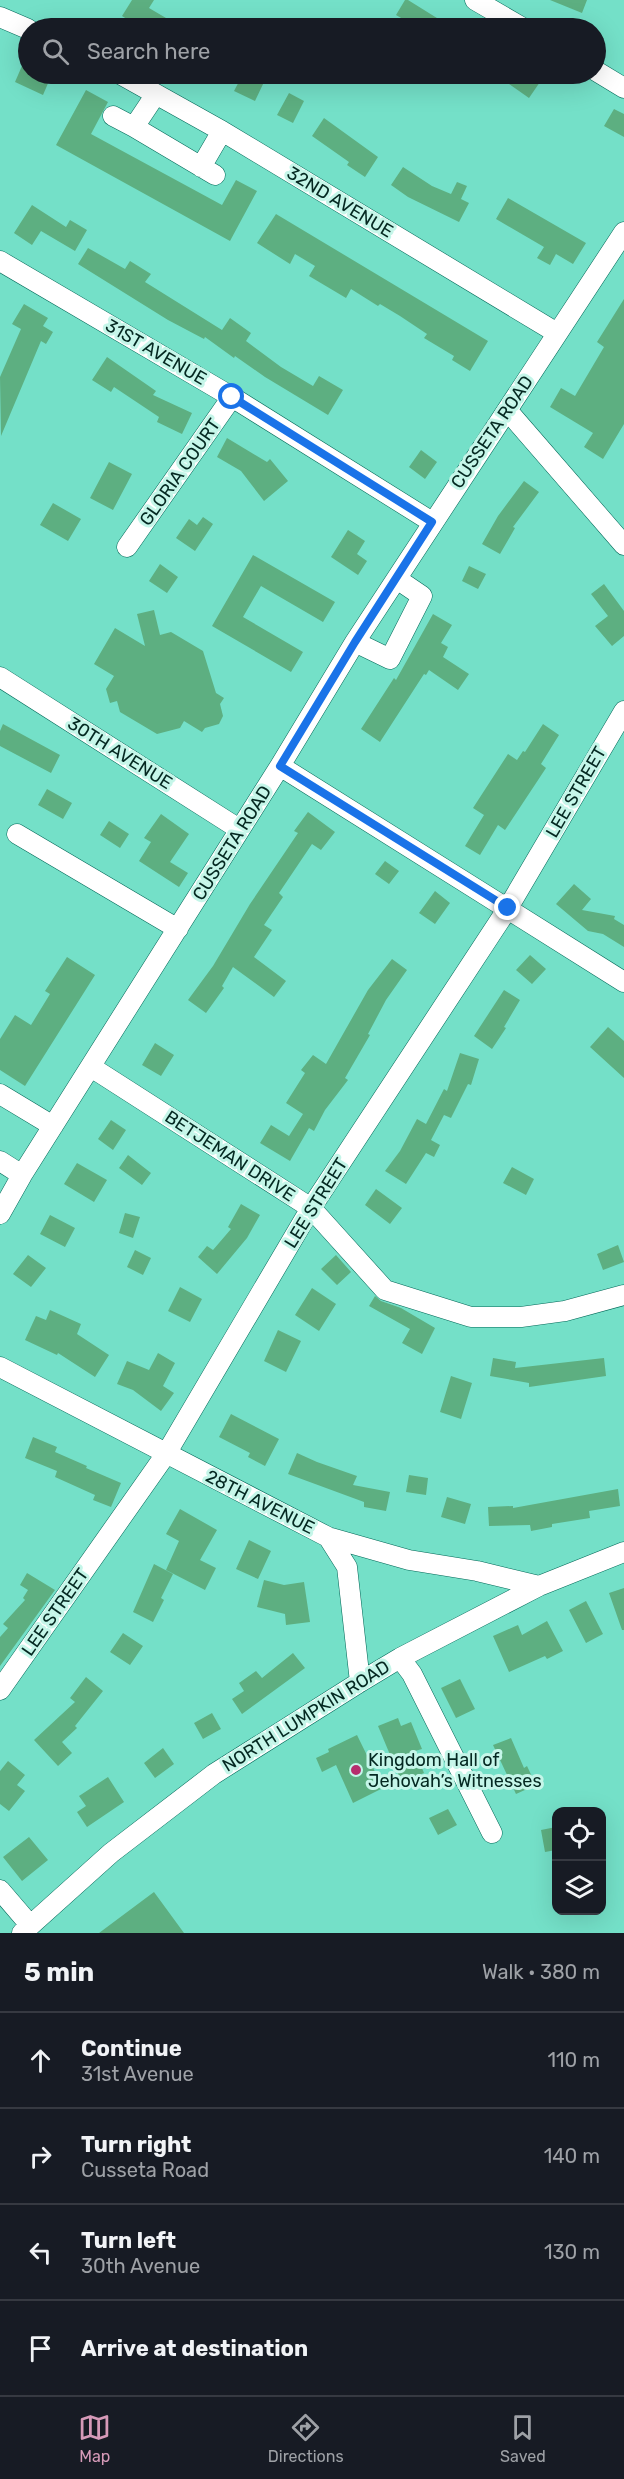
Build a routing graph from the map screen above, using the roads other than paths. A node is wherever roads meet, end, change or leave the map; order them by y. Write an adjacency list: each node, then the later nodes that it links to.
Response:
1 (475, 0): 3 (street)
2 (0, 17): 4 (street)
3 (506, 18)
4 (18, 25)
5 (606, 77): 7 (street)
6 (138, 84): 8 (street, 32ND AVENUE)
7 (624, 88)
8 (156, 94): 10 (street); 11 (street, 32ND AVENUE)
9 (113, 116): 10 (street)
10 (134, 127): 11 (street)
11 (222, 131): 14 (street, 32ND AVENUE)
12 (624, 232): 14 (street, CUSSETA ROAD)
13 (2, 266): 15 (street, 31ST AVENUE)
14 (557, 333): 16 (street, CUSSETA ROAD)
15 (232, 397): 17 (street, 31ST AVENUE); 19 (street, GLORIA COURT)
16 (507, 410): 17 (street, CUSSETA ROAD); 18 (street)
17 (432, 522): 20 (street, CUSSETA ROAD)
18 (624, 545)
19 (127, 547)
20 (397, 579): 21 (street, CUSSETA ROAD); 21 (street)
21 (355, 642): 24 (street, CUSSETA ROAD)
22 (0, 677): 25 (street, 30TH AVENUE)
23 (624, 711): 27 (street, LEE STREET)
24 (280, 766): 25 (street, CUSSETA ROAD); 27 (street)
25 (239, 829): 28 (street, CUSSETA ROAD)
26 (17, 834): 28 (street)
27 (508, 908): 29 (street); 35 (street, LEE STREET)
28 (178, 929): 30 (street, CUSSETA ROAD)
29 (624, 982)
30 (91, 1066): 32 (street, CUSSETA ROAD); 35 (street, BETJEMAN DRIVE)
31 (0, 1094): 32 (street)
32 (53, 1126): 34 (street, CUSSETA ROAD)
33 (0, 1161): 34 (street)
34 (22, 1175): 36 (street, CUSSETA ROAD)
35 (311, 1208): 37 (street, BETJEMAN DRIVE); 39 (street, LEE STREET)
36 (0, 1214)
37 (624, 1295)
38 (0, 1367): 39 (street, 28TH AVENUE)
39 (166, 1454): 40 (street, 28TH AVENUE); 45 (street, LEE STREET)
40 (328, 1537): 42 (street, 28TH AVENUE); 44 (street)
41 (624, 1552): 42 (street, NORTH LUMPKIN ROAD)
42 (539, 1586): 43 (street, NORTH LUMPKIN ROAD)
43 (400, 1658): 44 (street, NORTH LUMPKIN ROAD); 46 (street)
44 (360, 1682): 48 (street, NORTH LUMPKIN ROAD)
45 (0, 1690)
46 (492, 1833)
47 (0, 1890): 48 (street)
48 (26, 1929)

